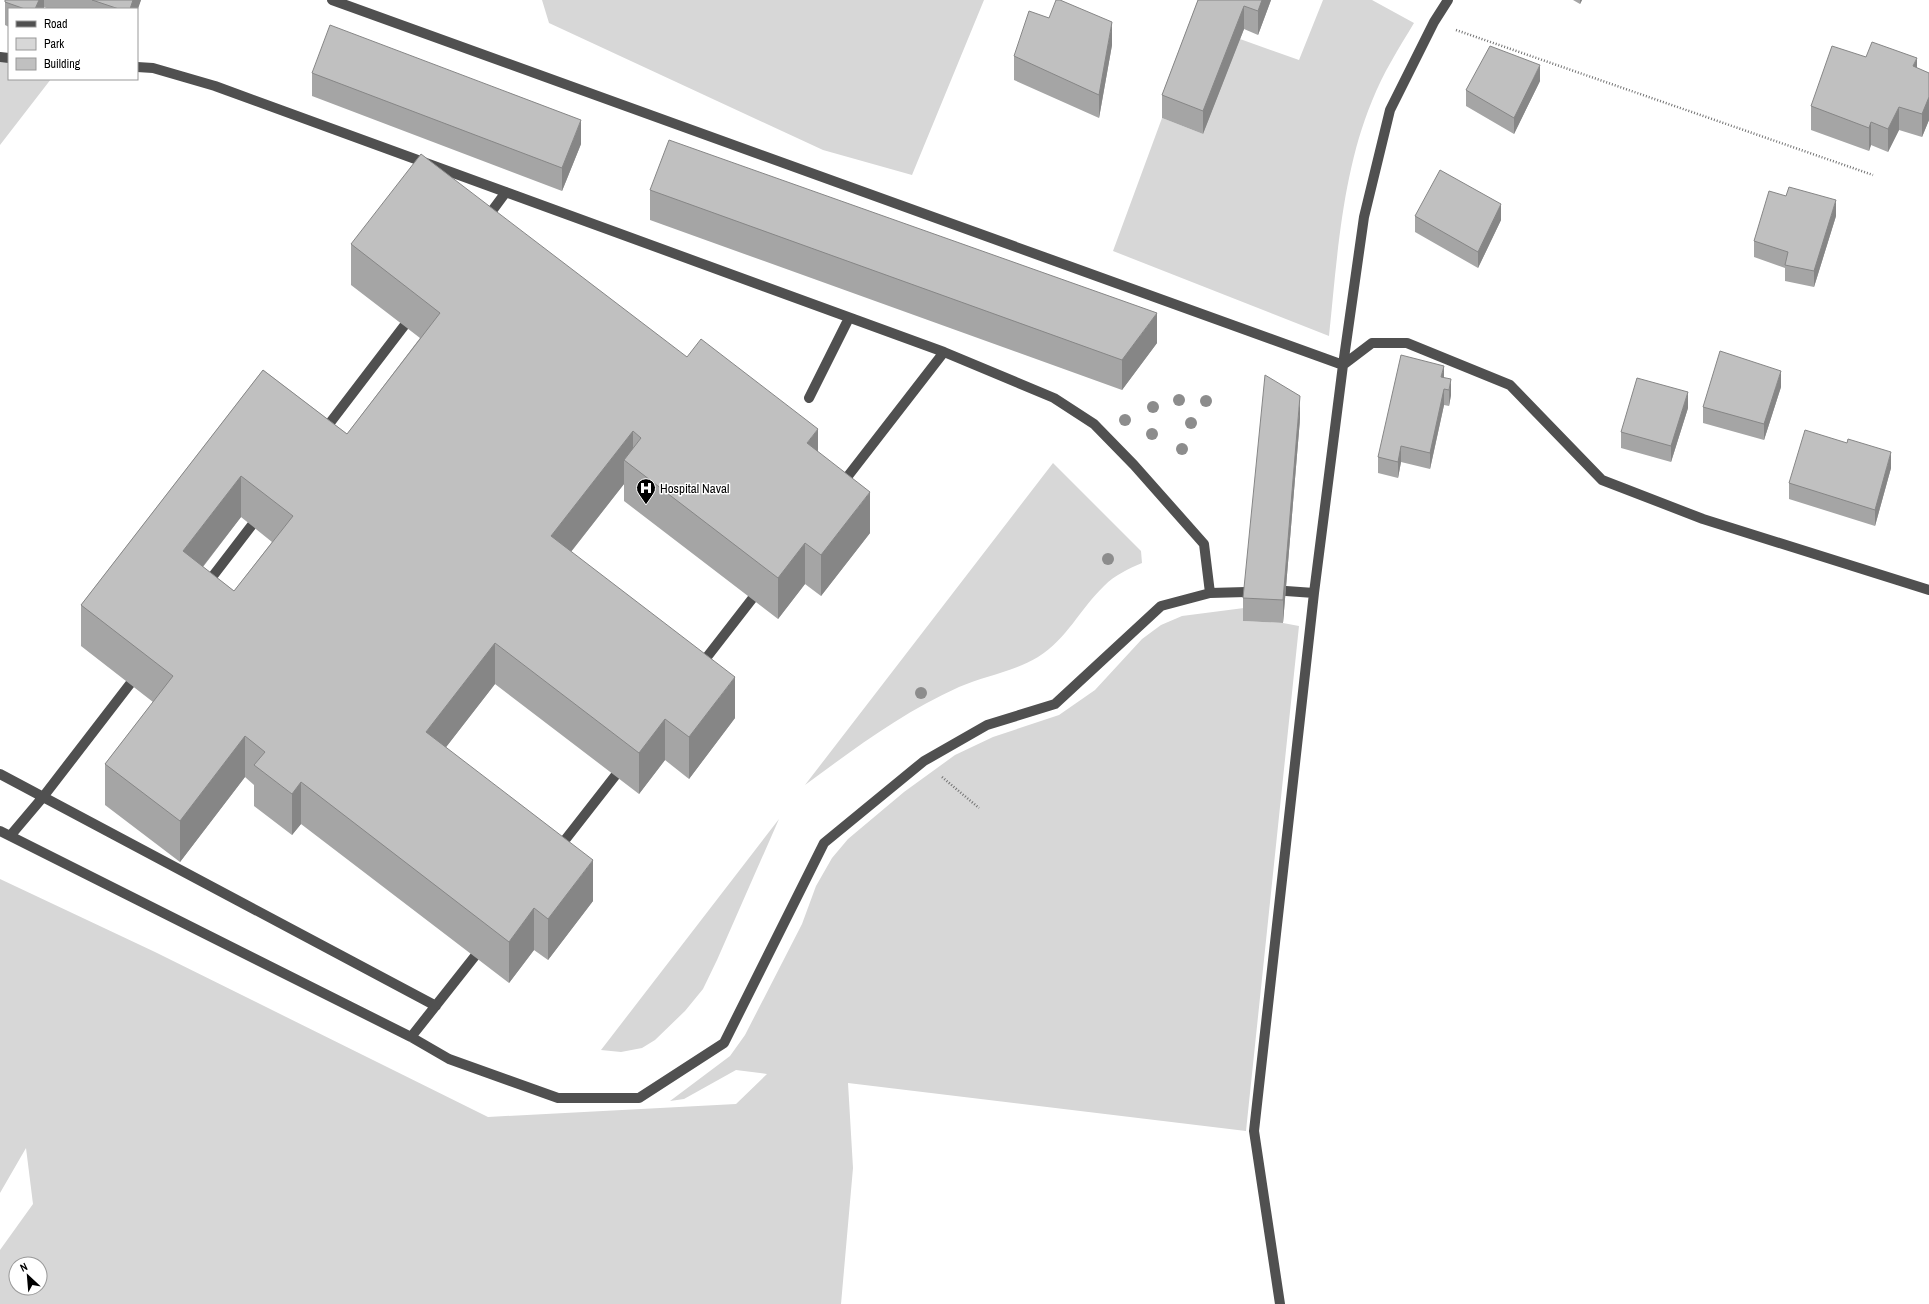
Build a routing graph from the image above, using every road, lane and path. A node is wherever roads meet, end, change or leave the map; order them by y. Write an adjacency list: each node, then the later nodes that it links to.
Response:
1 (332, 0): 11 (street)
2 (1448, 0): 3 (street)
3 (1434, 22): 5 (path); 11 (street)
4 (138, 67): 6 (street)
5 (1873, 175)
6 (506, 192): 7 (street); 8 (street)
7 (478, 229)
8 (849, 318): 10 (street); 12 (street)
9 (404, 326): 13 (street)
10 (944, 352): 14 (street); 19 (street)
11 (1343, 365): 16 (street); 20 (street)
12 (810, 398)
13 (315, 441)
14 (833, 495)
15 (252, 525): 21 (street)
16 (1929, 590)
17 (1286, 591): 20 (street)
18 (1246, 592): 19 (street)
19 (1210, 593): 25 (street)
20 (1314, 593): 36 (street)
21 (198, 594)
22 (752, 599): 23 (street)
23 (692, 676)
24 (130, 684): 28 (street)
25 (924, 761): 29 (path); 35 (street)
26 (0, 774): 28 (street)
27 (615, 776): 32 (street)
28 (43, 797): 31 (street); 34 (street)
29 (979, 808)
30 (0, 831): 31 (street)
31 (10, 836): 35 (street)
32 (550, 858)
33 (474, 956): 34 (street)
34 (436, 1006): 35 (street)
35 (411, 1037)
36 (1280, 1304)

